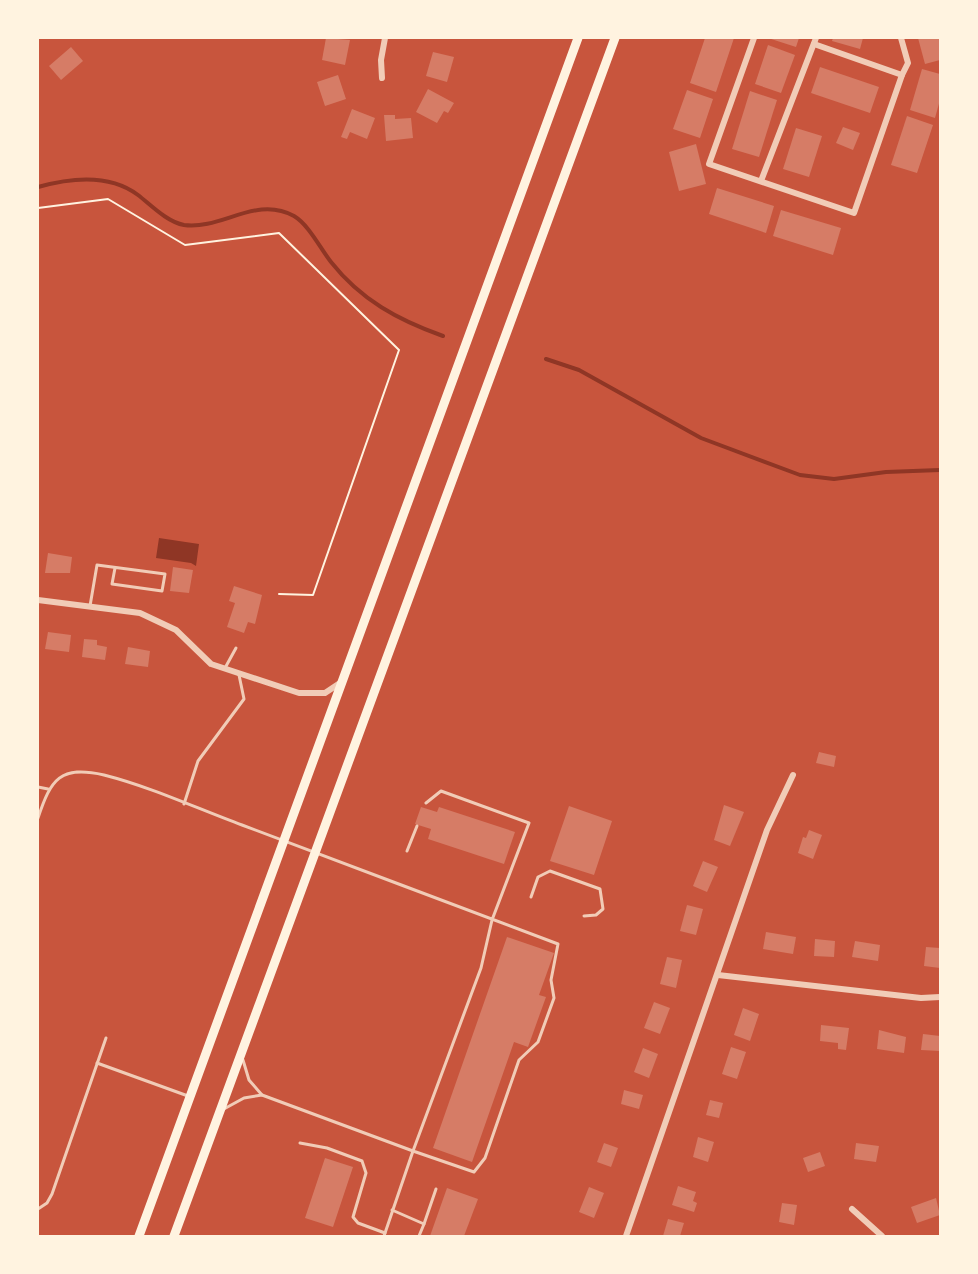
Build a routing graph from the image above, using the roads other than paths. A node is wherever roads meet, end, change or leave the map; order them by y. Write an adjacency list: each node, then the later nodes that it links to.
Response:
1 (385, 38): 8 (street)
2 (578, 38): 16 (main road)
3 (615, 38): 26 (main road)
4 (754, 38): 9 (street)
5 (901, 38): 7 (street)
6 (815, 41): 7 (street); 9 (street)
7 (902, 75): 9 (street)
8 (382, 78)
9 (762, 181)
10 (115, 568): 10 (lane); 12 (lane)
11 (38, 600): 12 (street)
12 (90, 608): 14 (street)
13 (236, 648): 14 (lane)
14 (224, 670): 15 (street)
15 (239, 675): 16 (street); 21 (lane)
16 (343, 680): 24 (main road)
17 (793, 775): 30 (street)
18 (38, 787): 19 (lane)
19 (48, 789): 21 (lane); 22 (lane)
20 (426, 803): 29 (lane)
21 (184, 804): 24 (lane)
22 (38, 818)
23 (417, 826): 25 (lane)
24 (285, 841): 26 (lane); 36 (main road)
25 (407, 851)
26 (315, 852): 29 (lane); 33 (main road)
27 (531, 897): 28 (lane)
28 (584, 916)
29 (492, 920): 39 (lane); 39 (lane)
30 (718, 975): 31 (street); 49 (street)
31 (940, 997)
32 (106, 1038): 34 (lane)
33 (240, 1053): 35 (lane); 37 (main road)
34 (97, 1063): 36 (lane); 41 (lane)
35 (262, 1095): 37 (lane); 39 (lane)
36 (190, 1097): 46 (main road)
37 (218, 1113): 47 (main road)
38 (300, 1143): 45 (lane)
39 (413, 1151): 43 (lane)
40 (436, 1189): 44 (lane)
41 (38, 1209)
42 (852, 1209): 50 (street)
43 (392, 1210): 44 (lane); 45 (lane)
44 (424, 1224): 48 (lane)
45 (384, 1235)
46 (139, 1236)
47 (174, 1236)
48 (419, 1236)
49 (626, 1236)
50 (882, 1236)

